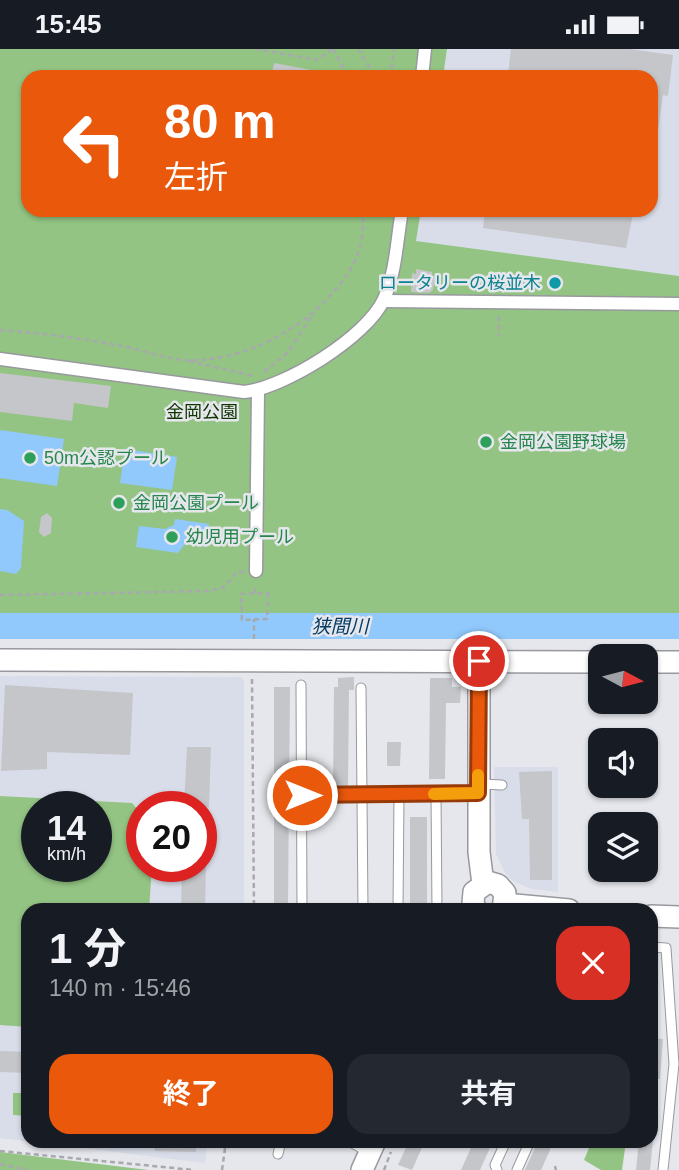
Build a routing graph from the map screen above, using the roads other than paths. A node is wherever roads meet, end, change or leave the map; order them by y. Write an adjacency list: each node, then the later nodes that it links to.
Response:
1 (425, 49): 2 (street)
2 (423, 70)
3 (401, 217): 4 (street)
4 (383, 301): 5 (street); 7 (street)
5 (679, 304)
6 (0, 359): 7 (street)
7 (258, 391): 8 (street)
8 (256, 571)
9 (0, 660): 10 (street)
10 (479, 661): 11 (street); 17 (street)
11 (588, 662)
12 (658, 662): 13 (street)
13 (679, 662)
14 (301, 685): 20 (lane)
15 (361, 688): 21 (lane)
16 (502, 785): 17 (lane)
17 (478, 789): 19 (lane); 22 (street)
18 (399, 794): 19 (lane); 21 (lane); 25 (lane)
19 (436, 794): 26 (lane)
20 (302, 795): 21 (lane); 23 (lane)
21 (362, 795): 24 (lane)
22 (483, 884): 27 (street); 28 (street)
23 (302, 903)
24 (363, 903)
25 (398, 903)
26 (437, 903)
27 (474, 903)
28 (505, 903)
29 (658, 916): 30 (street)
30 (679, 917)
31 (658, 947): 32 (lane)
32 (677, 1066): 39 (lane)
33 (279, 1148): 36 (lane)
34 (503, 1148): 37 (lane)
35 (527, 1148): 38 (lane)
36 (278, 1154)
37 (497, 1170)
38 (517, 1170)
39 (663, 1170)

